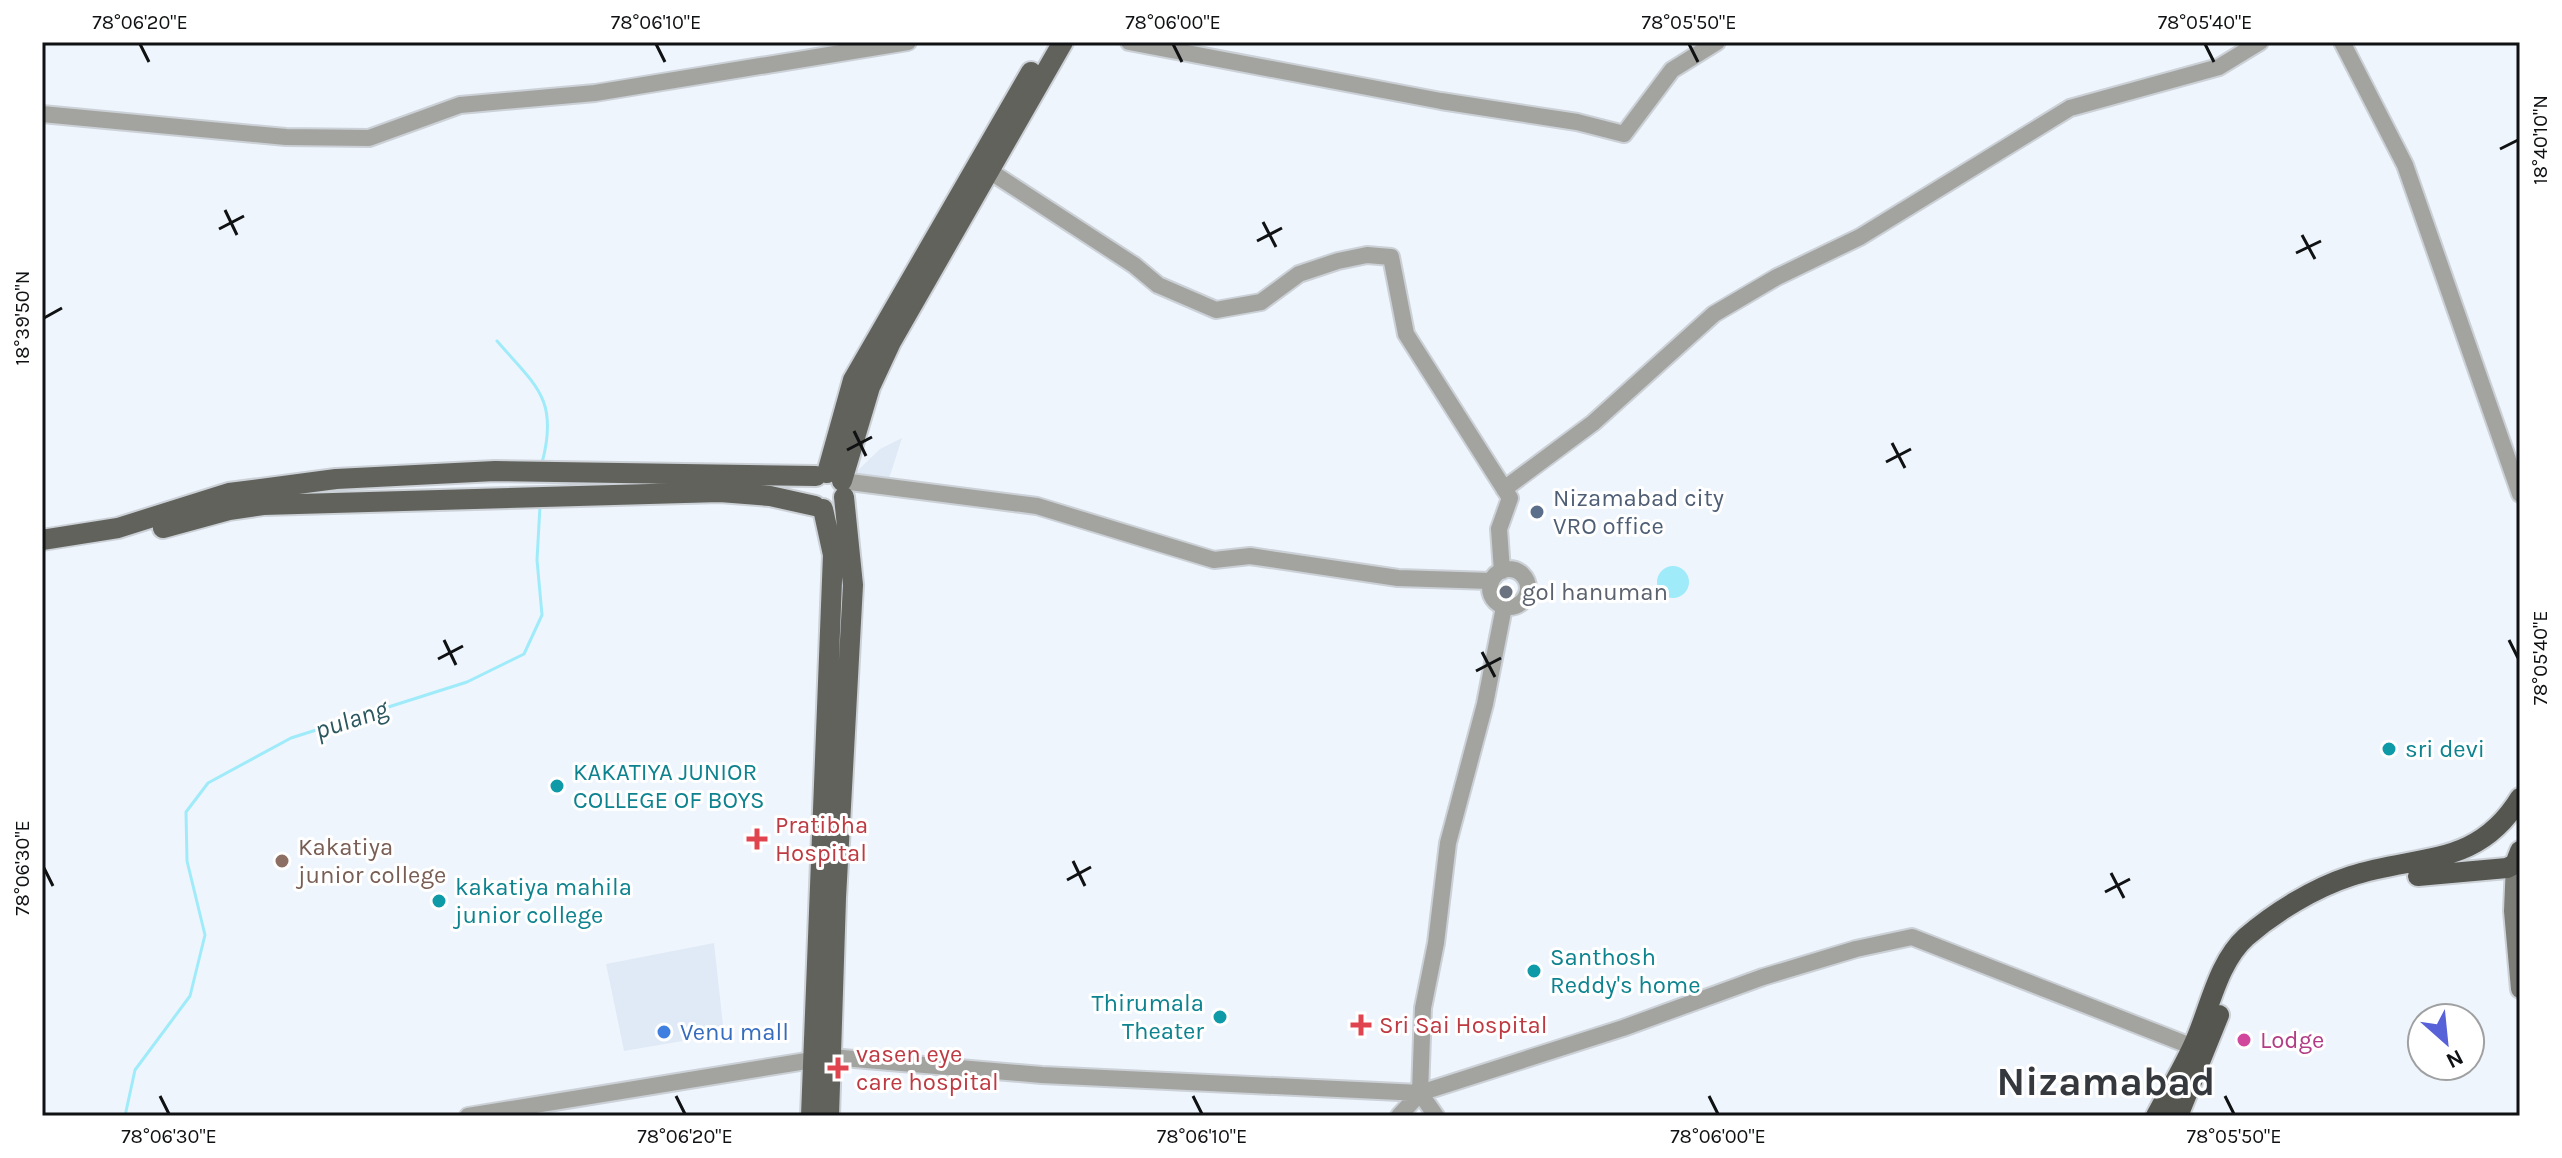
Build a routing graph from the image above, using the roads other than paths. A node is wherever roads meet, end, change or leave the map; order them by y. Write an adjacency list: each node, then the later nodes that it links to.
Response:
1 (908, 42): 8 (street)
2 (1049, 42): 10 (main road)
3 (1063, 42): 9 (main road)
4 (1129, 42): 5 (street)
5 (1717, 42)
6 (2260, 42): 11 (street)
7 (2342, 42): 12 (street)
8 (42, 114)
9 (991, 172): 10 (main road); 11 (street)
10 (832, 482): 13 (main road); 13 (main road); 14 (main road); 16 (street); 24 (main road)
11 (1504, 489): 16 (street)
12 (2520, 494)
13 (819, 507): 15 (main road); 24 (main road)
14 (42, 540)
15 (42, 553)
16 (1497, 576): 17 (street); 17 (street)
17 (1504, 607): 25 (street)
18 (2520, 798): 19 (highway)
19 (2492, 834): 20 (highway); 21 (highway); 23 (highway)
20 (2518, 854): 21 (highway); 22 (main road)
21 (2494, 868): 23 (highway)
22 (2520, 989)
23 (2199, 1050): 25 (street); 31 (highway); 32 (highway)
24 (822, 1059): 25 (street); 26 (street); 27 (main road); 28 (main road)
25 (1420, 1093): 29 (street); 30 (street)
26 (468, 1116)
27 (811, 1116)
28 (829, 1116)
29 (1399, 1116)
30 (1436, 1116)
31 (2156, 1116)
32 (2178, 1116)

